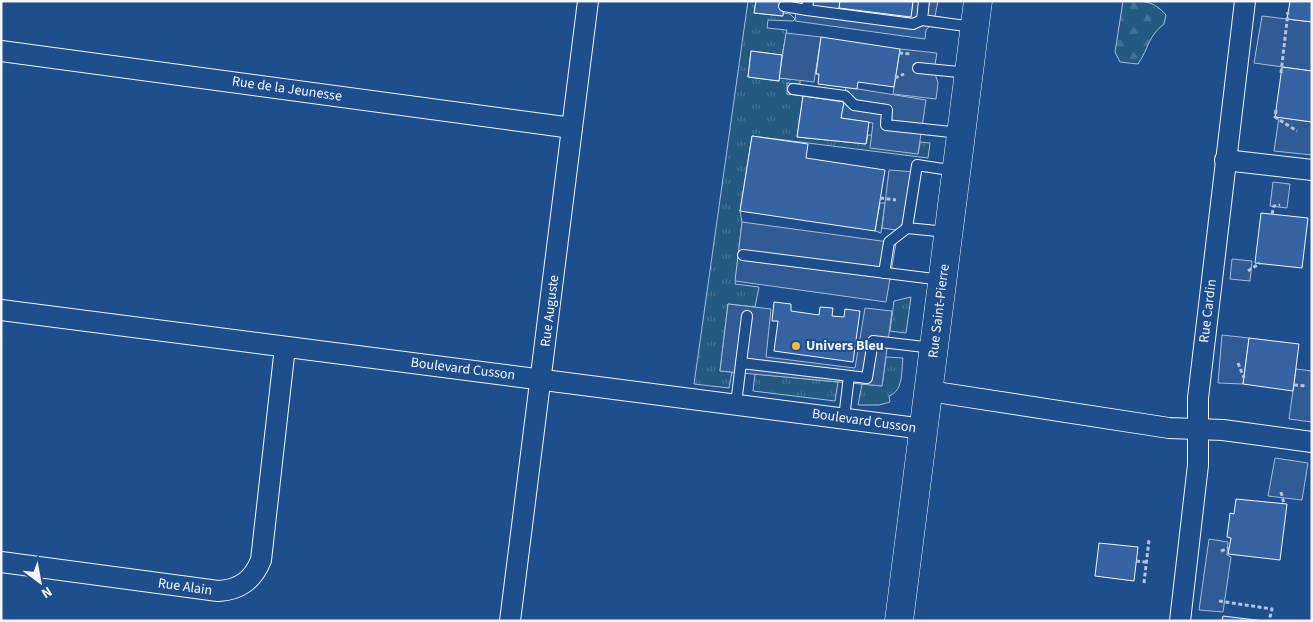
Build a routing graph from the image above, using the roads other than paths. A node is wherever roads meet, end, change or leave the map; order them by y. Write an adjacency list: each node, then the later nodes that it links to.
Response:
1 (588, 1): 12 (street, Rue Auguste)
2 (924, 1): 7 (lane)
3 (1245, 1): 14 (street, Rue Cardin)
4 (784, 6): 5 (lane)
5 (807, 6): 7 (lane)
6 (976, 14): 7 (lane); 10 (main road, Rue Saint-Pierre)
7 (922, 20)
8 (1, 51): 12 (street, Rue de la Jeunesse)
9 (918, 68): 10 (lane)
10 (968, 73): 13 (main road, Rue Saint-Pierre)
11 (793, 89): 13 (lane)
12 (572, 128): 28 (street, Rue Auguste)
13 (961, 133): 16 (main road, Rue Saint-Pierre)
14 (1225, 160): 15 (street); 33 (street, Rue Cardin)
15 (1312, 170)
16 (957, 171): 17 (lane); 18 (main road, Rue Saint-Pierre)
17 (907, 228): 18 (lane); 20 (lane)
18 (949, 232): 21 (main road, Rue Saint-Pierre)
19 (743, 255): 20 (lane)
20 (884, 273): 21 (lane)
21 (943, 280): 25 (main road, Rue Saint-Pierre)
22 (1, 310): 24 (street, Boulevard Cusson)
23 (747, 316): 26 (lane)
24 (285, 347): 28 (street, Boulevard Cusson); 35 (street, Rue Alain)
25 (934, 348): 27 (lane); 29 (main road, Rue Saint-Pierre)
26 (742, 363): 27 (lane); 30 (lane)
27 (849, 376): 31 (lane)
28 (541, 379): 30 (street, Boulevard Cusson); 36 (street, Rue Auguste)
29 (929, 391): 32 (main road, Rue Saint-Pierre); 33 (street)
30 (736, 404): 31 (street, Boulevard Cusson)
31 (844, 418): 32 (street, Boulevard Cusson)
32 (924, 429): 37 (main road, Rue Saint-Pierre)
33 (1198, 429): 34 (street); 38 (street, Rue Cardin)
34 (1312, 442)
35 (1, 562)
36 (510, 621)
37 (899, 621)
38 (1180, 621)

